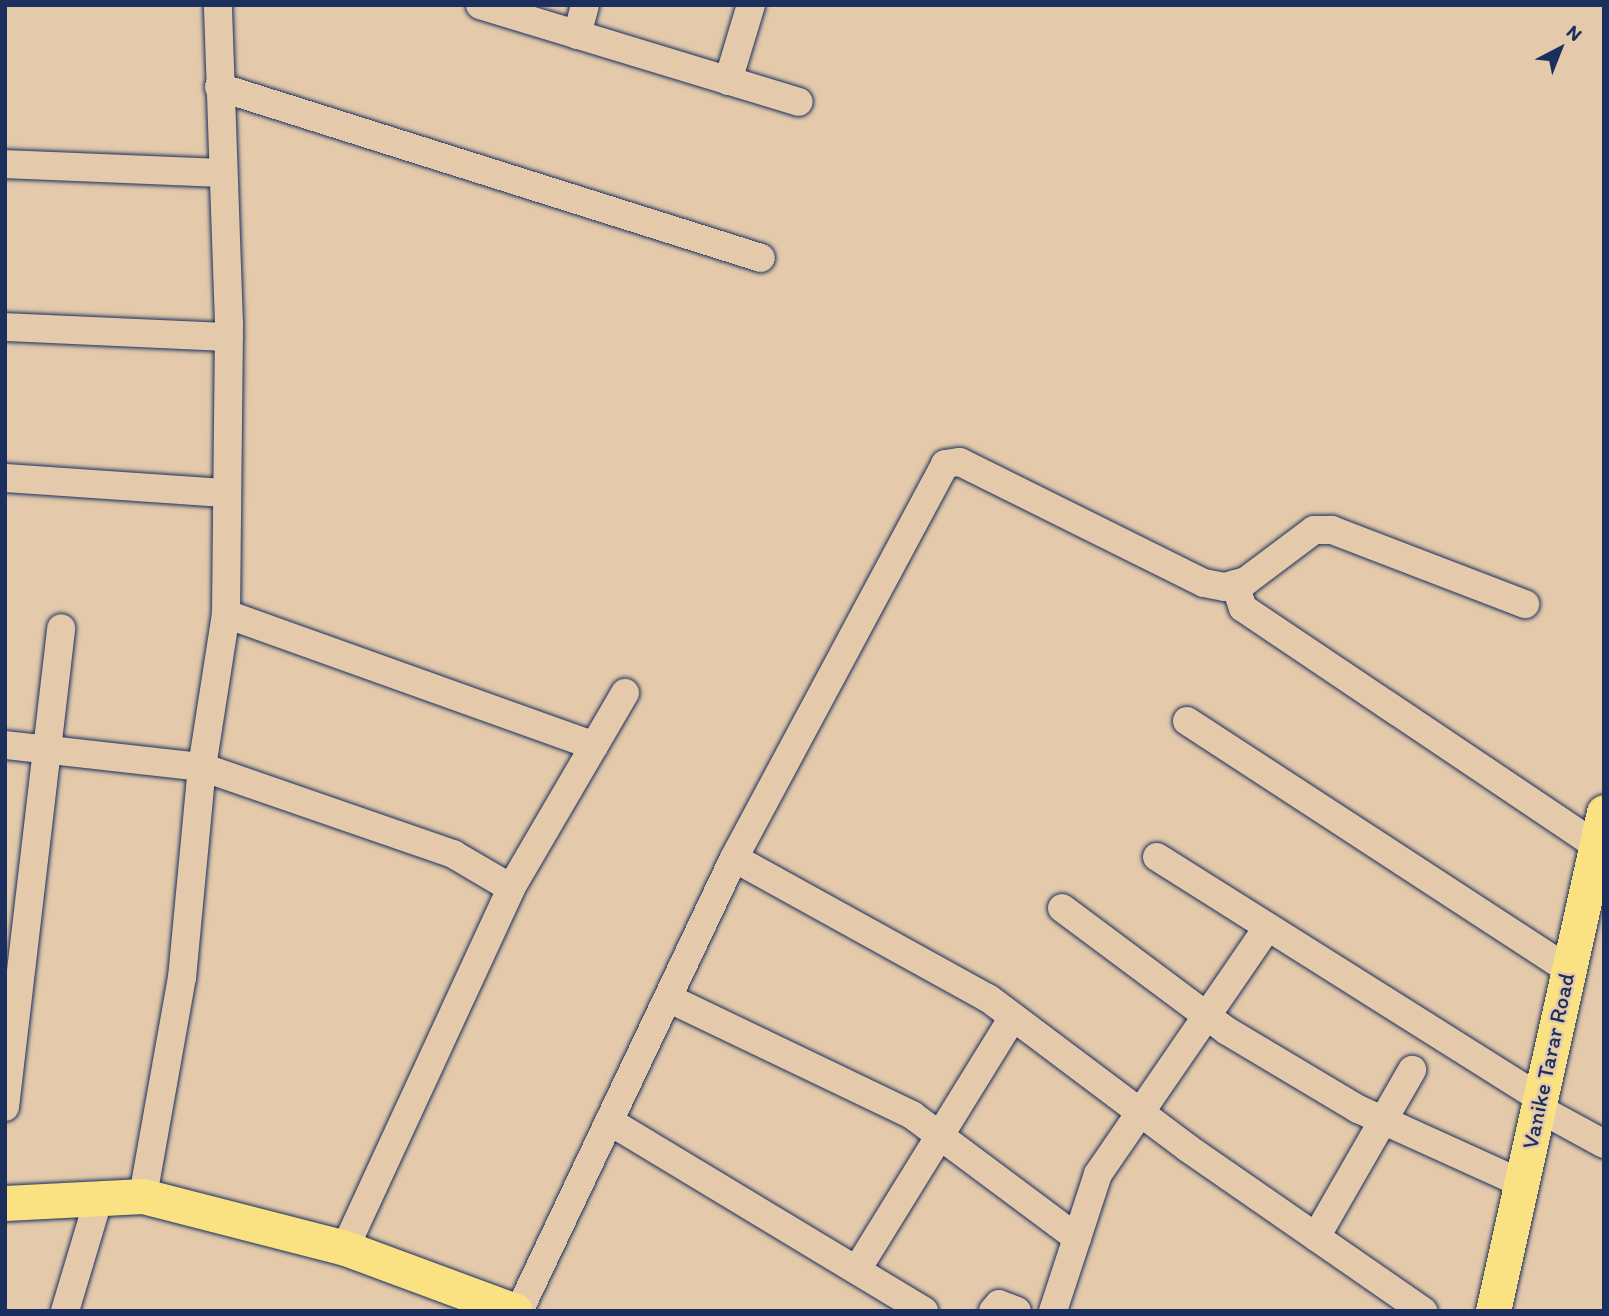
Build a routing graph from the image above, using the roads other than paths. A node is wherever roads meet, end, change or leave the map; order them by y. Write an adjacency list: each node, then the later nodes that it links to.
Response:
1 (218, 5): 7 (street)
2 (480, 5): 5 (street)
3 (585, 5): 5 (street)
4 (751, 5): 6 (street)
5 (577, 35): 6 (street)
6 (729, 81): 8 (street)
7 (219, 87): 10 (street); 11 (street)
8 (799, 102)
9 (5, 164): 10 (street)
10 (220, 173): 13 (street)
11 (761, 258)
12 (5, 327): 13 (street)
13 (229, 337): 15 (street)
14 (5, 478): 15 (street)
15 (224, 493): 18 (street)
16 (1235, 584): 17 (street); 26 (street); 27 (street)
17 (1525, 604)
18 (226, 614): 23 (street); 25 (street)
19 (61, 628): 24 (street)
20 (625, 693): 23 (street)
21 (1187, 720): 32 (street)
22 (5, 745): 24 (street)
23 (594, 746): 29 (street)
24 (47, 749): 25 (street); 38 (street)
25 (202, 766): 29 (street); 45 (street)
26 (1600, 832): 32 (main road, Vanike Tarar Road)
27 (734, 858): 33 (street); 35 (street)
28 (1157, 858): 31 (street)
29 (511, 888): 50 (street)
30 (1062, 908): 34 (street)
31 (1267, 928): 34 (street); 37 (street)
32 (1568, 969): 37 (main road, Vanike Tarar Road)
33 (668, 998): 40 (street); 42 (street)
34 (1207, 1015): 39 (street); 41 (street)
35 (1013, 1017): 39 (street); 42 (street)
36 (1412, 1070): 41 (street)
37 (1539, 1103): 43 (street); 44 (main road, Vanike Tarar Road)
38 (5, 1107)
39 (1142, 1114): 48 (street); 49 (street)
40 (609, 1121): 51 (street); 53 (street)
41 (1384, 1121): 44 (street); 48 (street)
42 (944, 1138): 49 (street); 51 (street)
43 (1604, 1144)
44 (1521, 1183): 59 (main road, Vanike Tarar Road)
45 (143, 1196): 46 (main road); 50 (main road)
46 (98, 1201): 47 (main road); 52 (street)
47 (5, 1203)
48 (1316, 1237): 58 (street)
49 (1077, 1238): 57 (street)
50 (345, 1248): 53 (main road)
51 (858, 1268): 54 (street)
52 (65, 1311)
53 (517, 1311)
54 (925, 1311)
55 (993, 1311): 56 (street)
56 (1017, 1311)
57 (1054, 1311)
58 (1423, 1311)
59 (1493, 1311)

